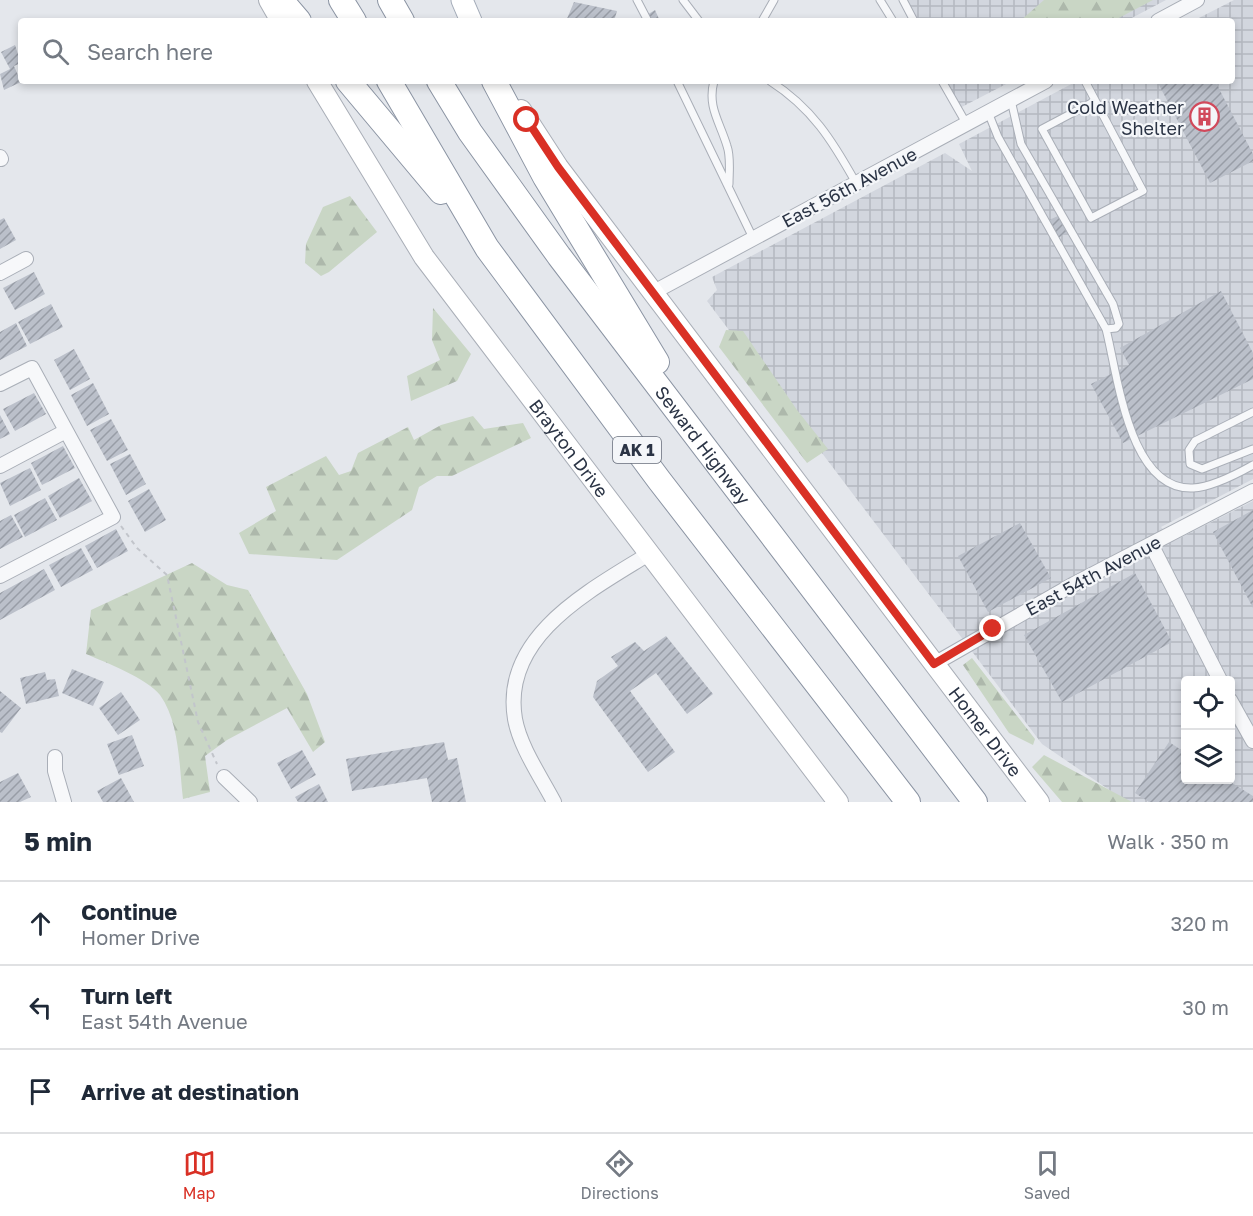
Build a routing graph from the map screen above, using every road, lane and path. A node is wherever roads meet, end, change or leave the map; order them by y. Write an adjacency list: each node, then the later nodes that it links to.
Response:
1 (268, 0): 12 (main road)
2 (281, 0): 13 (highway)
3 (341, 0): 14 (highway)
4 (390, 0): 15 (highway)
5 (462, 0): 16 (main road)
6 (637, 0): 17 (lane)
7 (683, 0): 18 (lane)
8 (774, 0): 19 (lane)
9 (880, 0): 20 (lane)
10 (903, 0): 21 (lane)
11 (1197, 0): 22 (street)
12 (279, 18)
13 (296, 18)
14 (352, 18)
15 (400, 18)
16 (470, 18)
17 (646, 18)
18 (697, 18)
19 (764, 18)
20 (891, 18)
21 (912, 18)
22 (1164, 18)
23 (319, 84): 57 (main road, Brayton Drive)
24 (350, 84): 42 (highway)
25 (391, 84): 42 (highway, AK 1)
26 (441, 84): 51 (highway, Seward Highway)
27 (496, 84): 51 (highway)
28 (506, 84): 45 (main road, Homer Drive)
29 (678, 84): 40 (lane)
30 (713, 84): 40 (lane)
31 (774, 84): 39 (lane)
32 (944, 84): 38 (lane)
33 (1040, 84): 35 (street, East 56th Avenue)
34 (1087, 84): 36 (lane)
35 (1011, 100): 37 (street, East 56th Avenue); 46 (lane)
36 (1095, 100): 36 (lane)
37 (988, 112): 38 (street, East 56th Avenue); 46 (lane)
38 (966, 123): 39 (street, East 56th Avenue)
39 (856, 183): 41 (street, East 56th Avenue)
40 (729, 187): 41 (lane)
41 (753, 238): 45 (street, East 56th Avenue)
42 (487, 248): 69 (highway, AK 1)
43 (26, 260): 44 (street)
44 (0, 273)
45 (652, 293): 59 (main road, Homer Drive)
46 (1106, 329): 52 (lane)
47 (0, 384): 49 (street)
48 (1253, 412): 50 (lane)
49 (66, 431): 53 (street); 55 (street)
50 (1253, 449)
51 (719, 464): 70 (highway, Seward Highway)
52 (1253, 465)
53 (0, 466)
54 (1253, 491): 56 (street, East 54th Avenue)
55 (112, 515): 58 (street); 64 (path)
56 (1151, 544): 59 (street, East 54th Avenue); 60 (street)
57 (648, 555): 67 (street); 68 (main road, Brayton Drive)
58 (0, 576)
59 (934, 664): 71 (main road, Homer Drive)
60 (1217, 676)
61 (1235, 709): 62 (street)
62 (1253, 741)
63 (55, 757): 65 (street)
64 (224, 777): 66 (street)
65 (64, 802)
66 (250, 802)
67 (554, 802)
68 (838, 802)
69 (909, 802)
70 (975, 802)
71 (1038, 802)

